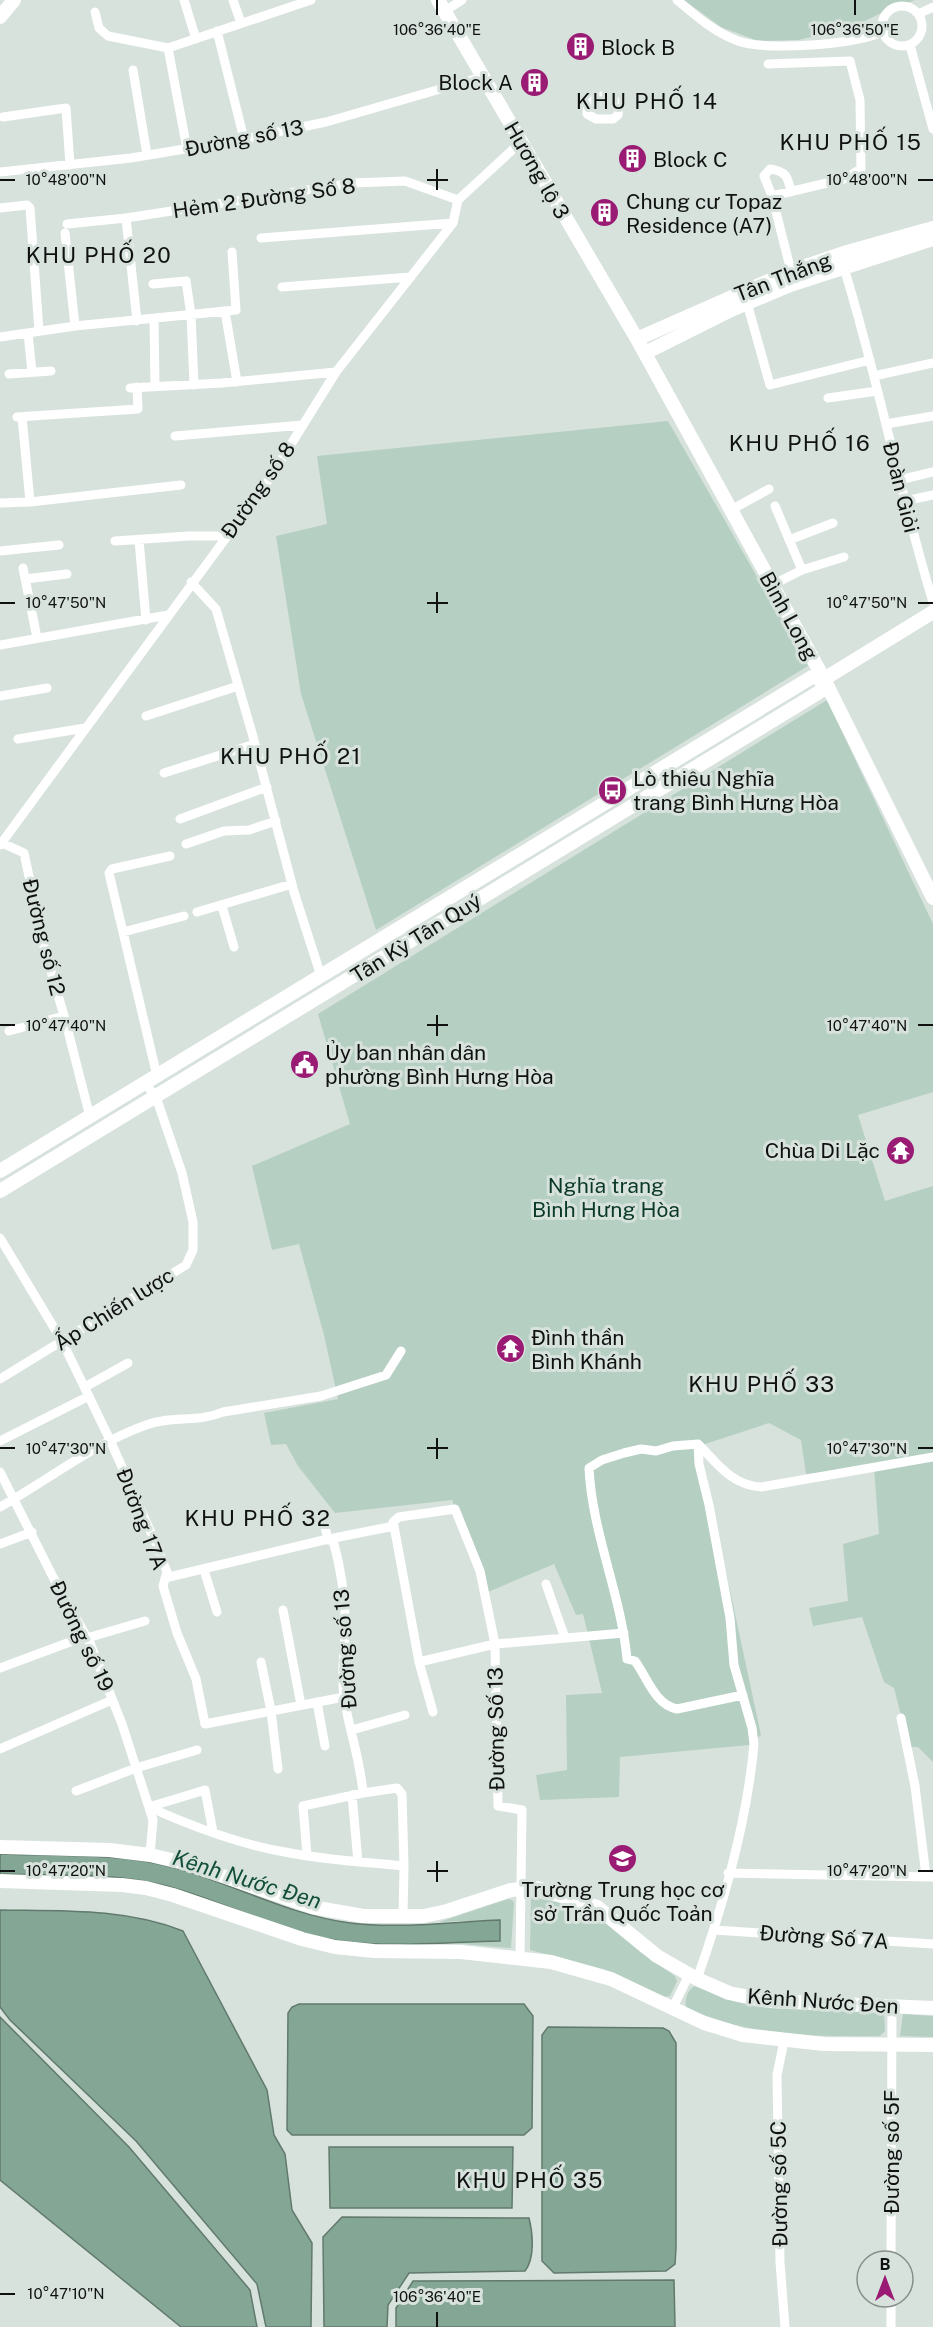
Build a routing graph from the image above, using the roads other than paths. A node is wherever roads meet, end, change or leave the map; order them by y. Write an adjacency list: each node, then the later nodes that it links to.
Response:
1 (14, 0): 12 (street)
2 (184, 0): 16 (street)
3 (233, 0): 13 (street)
4 (311, 0): 7 (street)
5 (462, 0): 8 (street)
6 (677, 0): 15 (street)
7 (295, 2): 13 (street)
8 (441, 5): 21 (street, Hương lộ 3)
9 (933, 7): 11 (street)
10 (95, 12): 18 (street)
11 (918, 14): 15 (street); 17 (street)
12 (0, 17)
13 (241, 23): 14 (street)
14 (217, 31): 16 (street); 24 (street)
15 (884, 31): 17 (street)
16 (196, 39): 18 (street)
17 (910, 45): 23 (street)
18 (168, 48): 26 (street)
19 (768, 64): 30 (street)
20 (133, 70): 27 (street)
21 (482, 77): 24 (street, Đường số 13); 25 (street, Hương lộ 3)
22 (3, 117): 28 (street)
23 (933, 129)
24 (243, 139): 26 (street, Đường số 13)
25 (521, 142): 32 (street); 54 (street, Hương lộ 3)
26 (187, 149): 27 (street, Đường số 13)
27 (147, 156): 28 (street, Đường số 13)
28 (70, 165): 29 (street, Đường số 13)
29 (0, 172)
30 (791, 192): 31 (street); 31 (street)
31 (772, 196): 41 (street)
32 (458, 200): 34 (street, Hẻm 2 Đường Số 8); 35 (street, Đường số 8)
33 (0, 208): 51 (street)
34 (126, 218): 49 (street); 50 (street, Hẻm 2 Đường Số 8)
35 (453, 223): 37 (street); 42 (street, Đường số 8)
36 (933, 228): 41 (street, Tân Thắng)
37 (261, 238)
38 (933, 239): 40 (street, Tân Thắng)
39 (232, 252): 46 (street)
40 (844, 267): 45 (street, Tân Thắng); 56 (street, Đoàn Giỏi)
41 (791, 271): 54 (street, Tân Thắng)
42 (411, 277): 44 (street); 60 (street, Đường số 8)
43 (153, 284): 47 (street)
44 (282, 287)
45 (747, 303): 55 (street, Tân Thắng); 56 (street)
46 (225, 311): 47 (street); 63 (street)
47 (191, 315): 48 (street); 65 (street)
48 (154, 319): 49 (street); 64 (street)
49 (137, 321): 50 (street)
50 (75, 326): 51 (street)
51 (39, 331): 52 (street)
52 (28, 333): 53 (street); 59 (street)
53 (0, 337)
54 (637, 339): 55 (street, Bình Long)
55 (645, 353): 81 (street, Bình Long)
56 (870, 360): 62 (street, Đoàn Giỏi)
57 (933, 363): 62 (street)
58 (51, 371): 59 (street)
59 (32, 372): 61 (street)
60 (336, 372): 63 (street); 70 (street, Đường số 8)
61 (9, 374)
62 (874, 376): 66 (street, Đoàn Giỏi)
63 (237, 381): 65 (street)
64 (156, 385): 65 (street); 78 (street)
65 (194, 385)
66 (877, 391): 67 (street); 69 (street, Đoàn Giỏi)
67 (828, 398)
68 (933, 416): 69 (street)
69 (886, 424): 73 (street, Đoàn Giỏi)
70 (303, 425): 71 (street); 83 (street, Đường số 8)
71 (175, 436)
72 (933, 472): 73 (street)
73 (899, 480): 77 (street, Đoàn Giỏi)
74 (181, 485): 78 (street)
75 (769, 489): 81 (street)
76 (933, 495): 77 (street)
77 (905, 501): 96 (street, Đoàn Giỏi)
78 (30, 502): 79 (street)
79 (0, 503)
80 (775, 506): 85 (street)
81 (731, 510): 95 (street, Bình Long)
82 (833, 523): 85 (street)
83 (227, 536): 84 (street); 94 (street, Đường số 8)
84 (139, 540): 86 (street); 99 (street)
85 (789, 540): 91 (street)
86 (115, 541)
87 (59, 545): 88 (street)
88 (0, 550)
89 (844, 557): 91 (street)
90 (23, 568): 93 (street)
91 (802, 570): 95 (street)
92 (67, 574): 93 (street)
93 (26, 579): 100 (street)
94 (191, 582): 98 (street, Đường số 8); 103 (street)
95 (772, 585): 102 (street, Bình Long)
96 (933, 602)
97 (933, 612): 102 (street, Tân Kỳ Tân Quý)
98 (168, 615): 99 (street); 107 (street, Đường số 8)
99 (146, 620): 100 (street)
100 (37, 638): 101 (street)
101 (0, 645)
102 (824, 679): 118 (street, Bình Long); 124 (street, Tân Kỳ Tân Quý); 129 (street, Tân Kỳ Tân Quý)
103 (238, 686): 106 (street); 109 (street)
104 (47, 688): 105 (street)
105 (0, 696)
106 (146, 716)
107 (85, 728): 108 (street); 114 (street, Đường số 8)
108 (18, 739)
109 (255, 744): 110 (street); 111 (street)
110 (164, 773)
111 (267, 787): 112 (street); 113 (street)
112 (180, 819)
113 (276, 821): 115 (street); 117 (street)
114 (1, 843): 125 (street, Đường số 12)
115 (186, 843)
116 (170, 856): 122 (street)
117 (292, 884): 119 (street); 124 (street)
118 (933, 898)
119 (222, 906): 120 (street); 123 (street)
120 (197, 912)
121 (184, 916): 122 (street)
122 (123, 932): 127 (street)
123 (234, 947)
124 (321, 976): 127 (street, Tân Kỳ Tân Quý)
125 (64, 1016): 126 (street); 130 (street, Đường số 12)
126 (9, 1031)
127 (157, 1076): 128 (street, Tân Kỳ Tân Quý)
128 (145, 1083): 129 (street, Ấp Chiến lược); 130 (street, Tân Kỳ Tân Quý)
129 (156, 1097): 132 (street, Tân Kỳ Tân Quý); 136 (street, Ấp Chiến lược)
130 (90, 1117): 131 (street, Tân Kỳ Tân Quý)
131 (0, 1171)
132 (0, 1191)
133 (0, 1238): 134 (street, Đường 17A)
134 (9, 1256): 135 (street); 136 (street, Đường 17A)
135 (0, 1262)
136 (62, 1341): 139 (street, Ấp Chiến lược); 140 (street, Đường 17A)
137 (401, 1352): 141 (street)
138 (128, 1363): 140 (street)
139 (0, 1379)
140 (87, 1391): 141 (street, Đường 17A); 142 (street)
141 (111, 1440): 146 (street); 154 (street, Đường 17A)
142 (0, 1441)
143 (698, 1444): 144 (street); 159 (street); 166 (street)
144 (933, 1457)
145 (0, 1472): 146 (street, Đường số 19)
146 (14, 1499): 147 (street); 150 (street, Đường số 19)
147 (0, 1507)
148 (322, 1514): 151 (street, Đường số 13)
149 (394, 1526): 151 (street, Đường 17A); 162 (street, Đường 17A); 164 (street)
150 (32, 1532): 152 (street); 160 (street, Đường số 19)
151 (330, 1540): 153 (street, Đường 17A); 167 (street, Đường số 13)
152 (0, 1544)
153 (204, 1570): 154 (street, Đường 17A); 157 (street)
154 (165, 1578): 171 (street, Đường 17A)
155 (546, 1584): 161 (street)
156 (283, 1610): 170 (street)
157 (217, 1612)
158 (145, 1622): 160 (street)
159 (624, 1633): 161 (street, Đường Số 13); 166 (street)
160 (87, 1637): 165 (street); 168 (street, Đường số 19)
161 (565, 1638): 162 (street, Đường Số 13)
162 (495, 1644): 164 (street); 194 (street, Đường Số 13)
163 (261, 1662): 171 (street)
164 (419, 1662): 172 (street)
165 (0, 1668)
166 (743, 1695): 191 (street)
167 (344, 1697): 169 (street); 175 (street, Đường số 13)
168 (112, 1700): 177 (street); 179 (street, Đường số 19)
169 (317, 1702): 170 (street); 176 (street)
170 (301, 1705): 171 (street)
171 (271, 1712): 180 (street)
172 (433, 1712)
173 (405, 1715): 175 (street)
174 (901, 1718): 192 (street)
175 (352, 1730): 182 (street, Đường số 13)
176 (325, 1746)
177 (0, 1749)
178 (197, 1750): 179 (street)
179 (136, 1768): 181 (street); 184 (street, Đường số 19)
180 (278, 1769)
181 (76, 1791)
182 (363, 1793): 183 (street); 190 (street)
183 (352, 1795): 188 (street); 189 (street)
184 (149, 1807): 185 (street); 185 (street); 187 (street, Đường số 19)
185 (213, 1832): 188 (street)
186 (0, 1847): 187 (street, Kênh Nước Đen)
187 (150, 1855): 195 (street, Kênh Nước Đen)
188 (307, 1856): 189 (street)
189 (358, 1862): 190 (street)
190 (404, 1866): 195 (street)
191 (728, 1873): 192 (street); 196 (street)
192 (929, 1877)
193 (0, 1881): 198 (street, Kênh Nước Đen)
194 (522, 1888): 195 (street, Kênh Nước Đen); 198 (street); 199 (street, Kênh Nước Đen)
195 (403, 1917)
196 (714, 1930): 197 (street, Đường Số 7A); 199 (street)
197 (933, 1944)
198 (520, 1957): 202 (street, Kênh Nước Đen)
199 (693, 1977): 200 (street, Kênh Nước Đen); 202 (street)
200 (892, 2006): 201 (street, Kênh Nước Đen); 204 (street, Đường số 5F)
201 (933, 2008)
202 (672, 2009): 203 (street, Kênh Nước Đen)
203 (784, 2041): 204 (street, Kênh Nước Đen); 208 (street, Đường số 5C)
204 (891, 2043): 205 (street, Kênh Nước Đen); 206 (street, Đường số 5F)
205 (933, 2046)
206 (891, 2249)
207 (891, 2309): 209 (street)
208 (785, 2327)
209 (891, 2327)

